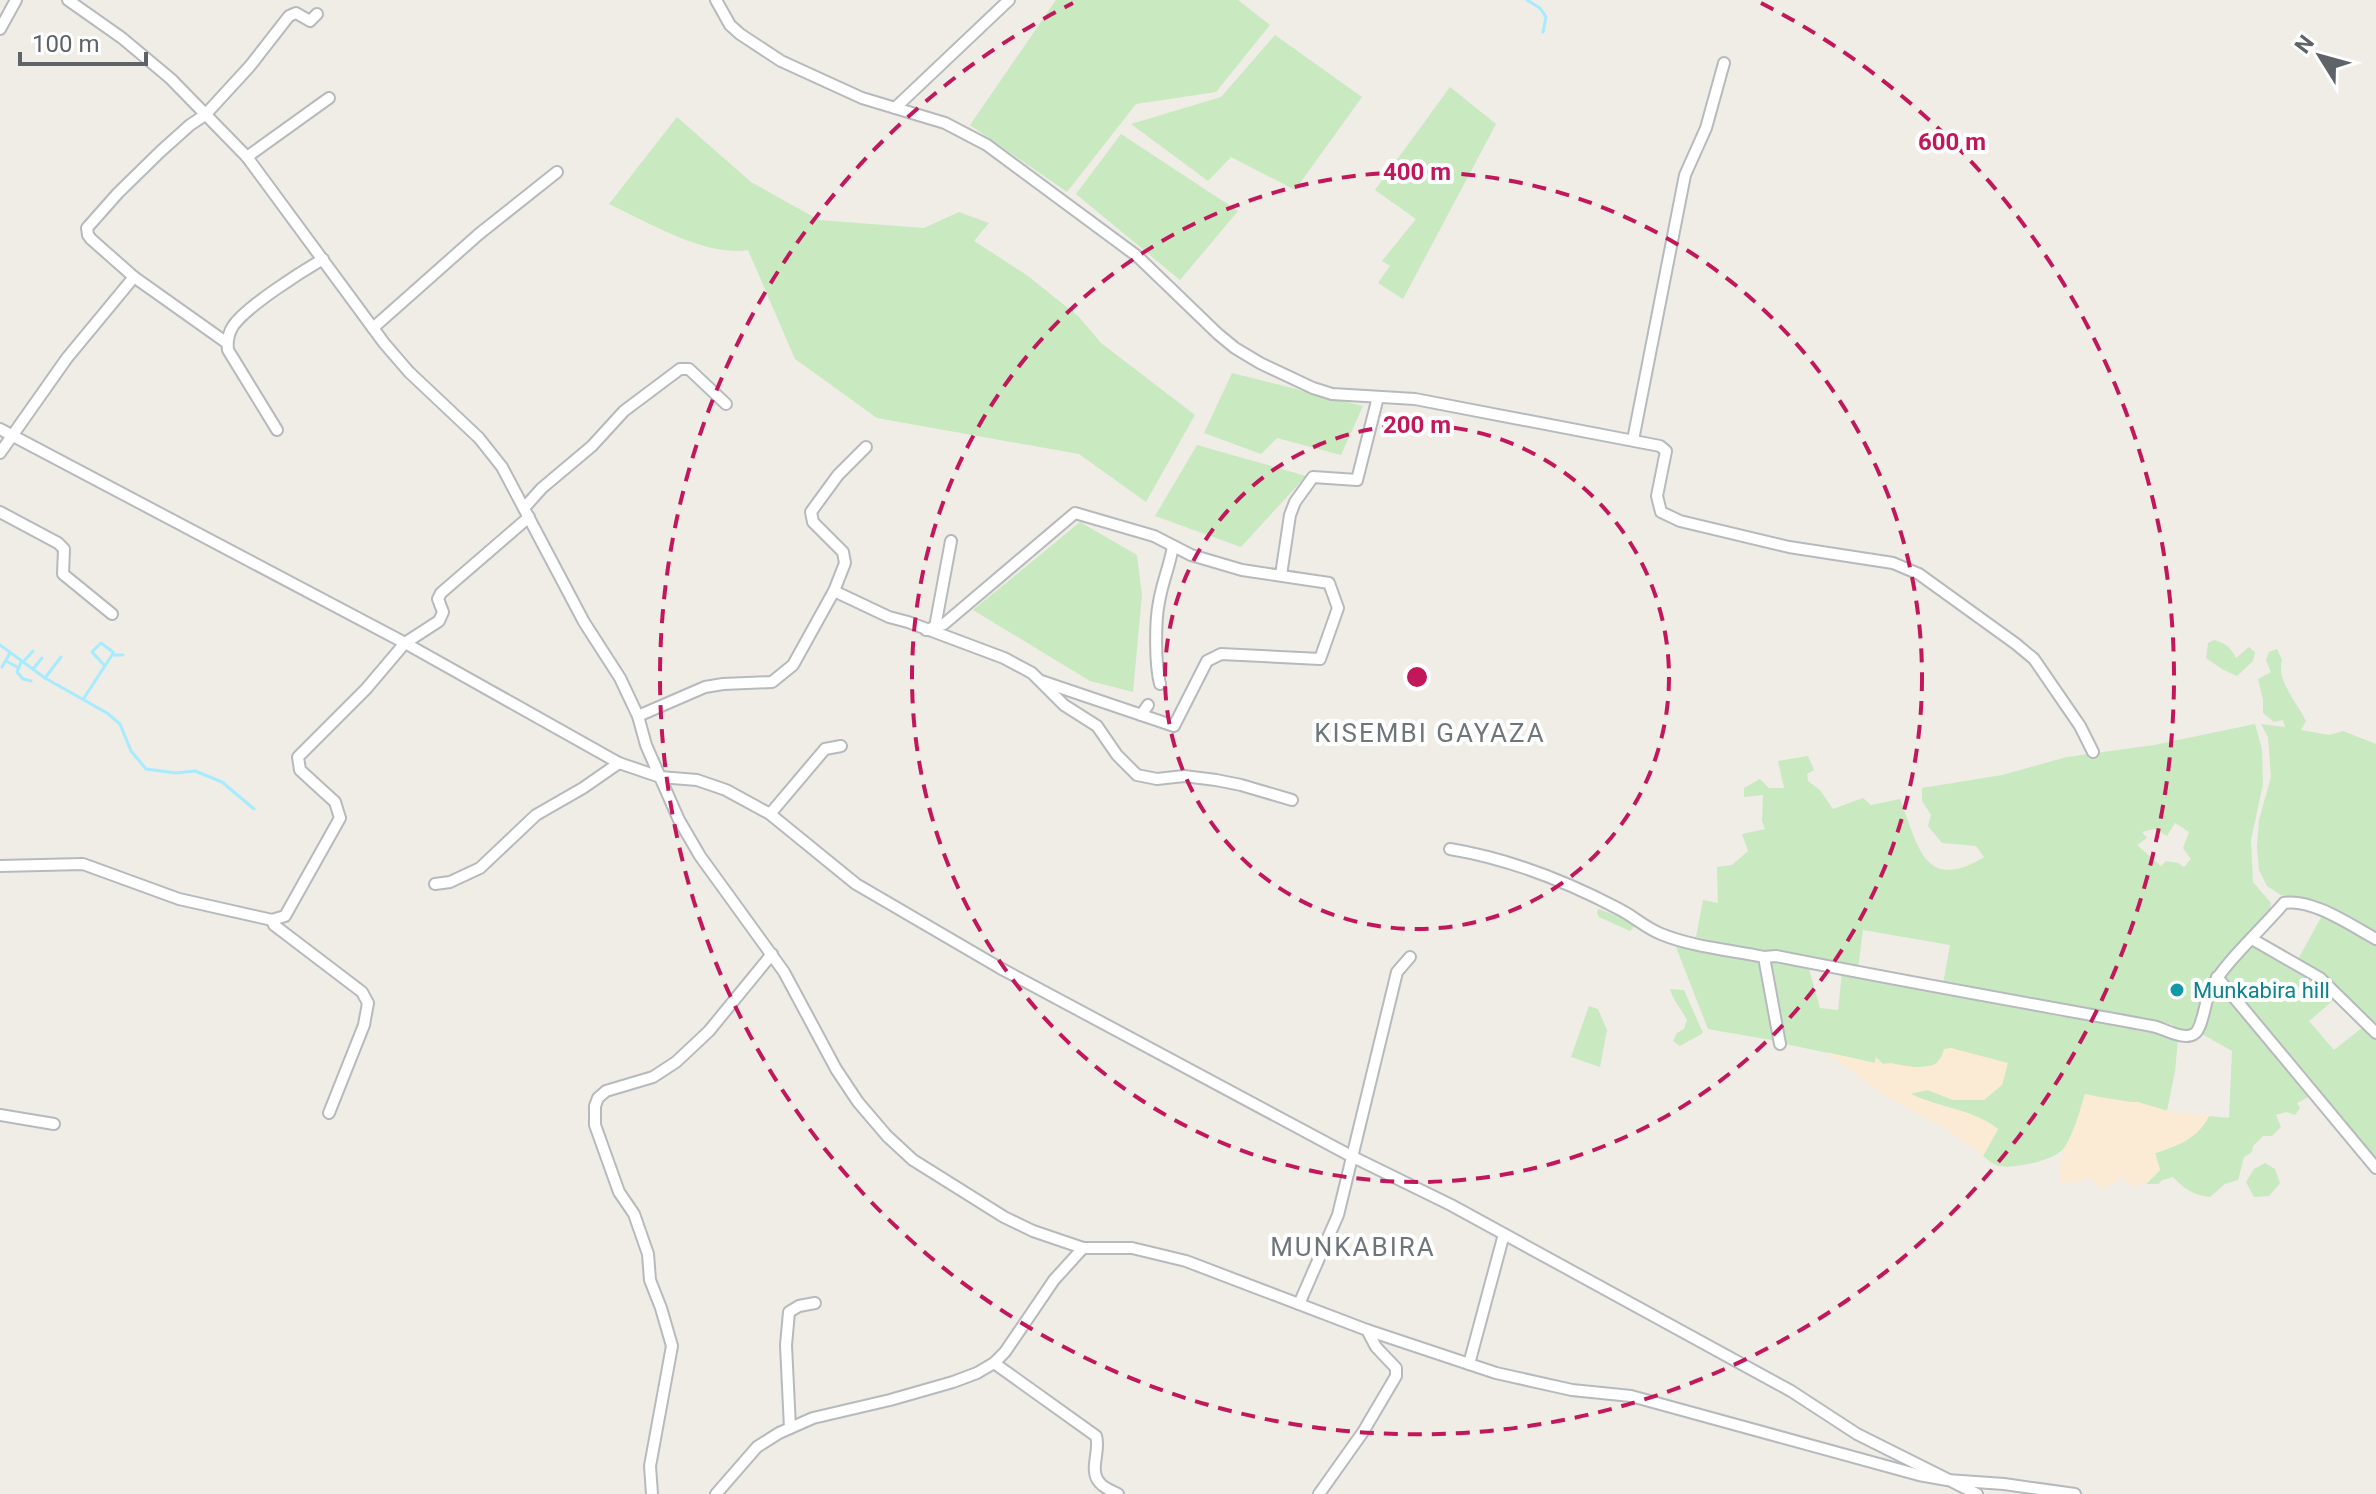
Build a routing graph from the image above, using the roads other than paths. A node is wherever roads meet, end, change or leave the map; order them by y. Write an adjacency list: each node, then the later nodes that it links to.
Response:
1 (16, 0): 6 (street)
2 (68, 0): 10 (street)
3 (716, 0): 9 (street)
4 (1009, 0): 9 (street)
5 (317, 14): 10 (street)
6 (0, 29)
7 (1724, 63): 22 (street)
8 (329, 98): 11 (street)
9 (895, 108): 17 (street)
10 (205, 115): 11 (street); 14 (street)
11 (247, 157): 13 (street)
12 (557, 172): 15 (street)
13 (323, 259): 15 (street); 16 (street)
14 (134, 277): 16 (street); 21 (street)
15 (373, 328): 26 (street)
16 (227, 343): 20 (street)
17 (1378, 397): 22 (street); 29 (street)
18 (726, 404): 26 (street)
19 (0, 429): 21 (street)
20 (277, 430)
21 (13, 436): 24 (street); 33 (street)
22 (1633, 440): 40 (street)
23 (866, 447): 30 (street)
24 (0, 453)
25 (0, 512): 31 (street)
26 (526, 513): 33 (street); 38 (street)
27 (951, 541): 32 (street)
28 (1173, 546): 29 (street); 32 (street); 35 (street)
29 (1281, 575): 37 (street)
30 (834, 591): 32 (street); 38 (street)
31 (112, 614)
32 (930, 628): 34 (street)
33 (405, 643): 41 (street); 48 (street)
34 (1041, 681): 37 (street); 43 (street)
35 (1160, 684)
36 (1148, 705): 37 (street)
37 (1141, 715)
38 (638, 716): 42 (street)
39 (841, 746): 44 (street)
40 (2093, 752)
41 (619, 763): 42 (street); 47 (street)
42 (660, 777): 44 (street); 51 (street)
43 (1292, 800)
44 (770, 814): 60 (street)
45 (1450, 849): 53 (street)
46 (0, 866): 48 (street)
47 (435, 884)
48 (272, 920): 57 (street)
49 (2252, 939): 50 (street); 54 (street); 55 (street)
50 (2376, 939)
51 (772, 954): 63 (street); 71 (street)
52 (1410, 957): 60 (street)
53 (1764, 957): 54 (street); 56 (street)
54 (2217, 977): 61 (street)
55 (2376, 1033)
56 (1780, 1044)
57 (329, 1113)
58 (0, 1115): 59 (street)
59 (54, 1124)
60 (1351, 1156): 62 (street); 65 (street)
61 (2376, 1168)
62 (1504, 1234): 68 (street); 70 (street)
63 (1083, 1248): 65 (street); 67 (street)
64 (815, 1303): 69 (street)
65 (1299, 1304): 66 (street)
66 (1367, 1330): 68 (street); 74 (street)
67 (994, 1363): 69 (street); 73 (street)
68 (1469, 1364): 70 (street)
69 (790, 1428): 72 (street)
70 (1947, 1480): 75 (street); 76 (street)
71 (652, 1494)
72 (716, 1494)
73 (1118, 1494)
74 (1319, 1494)
75 (1977, 1494)
76 (2075, 1494)

